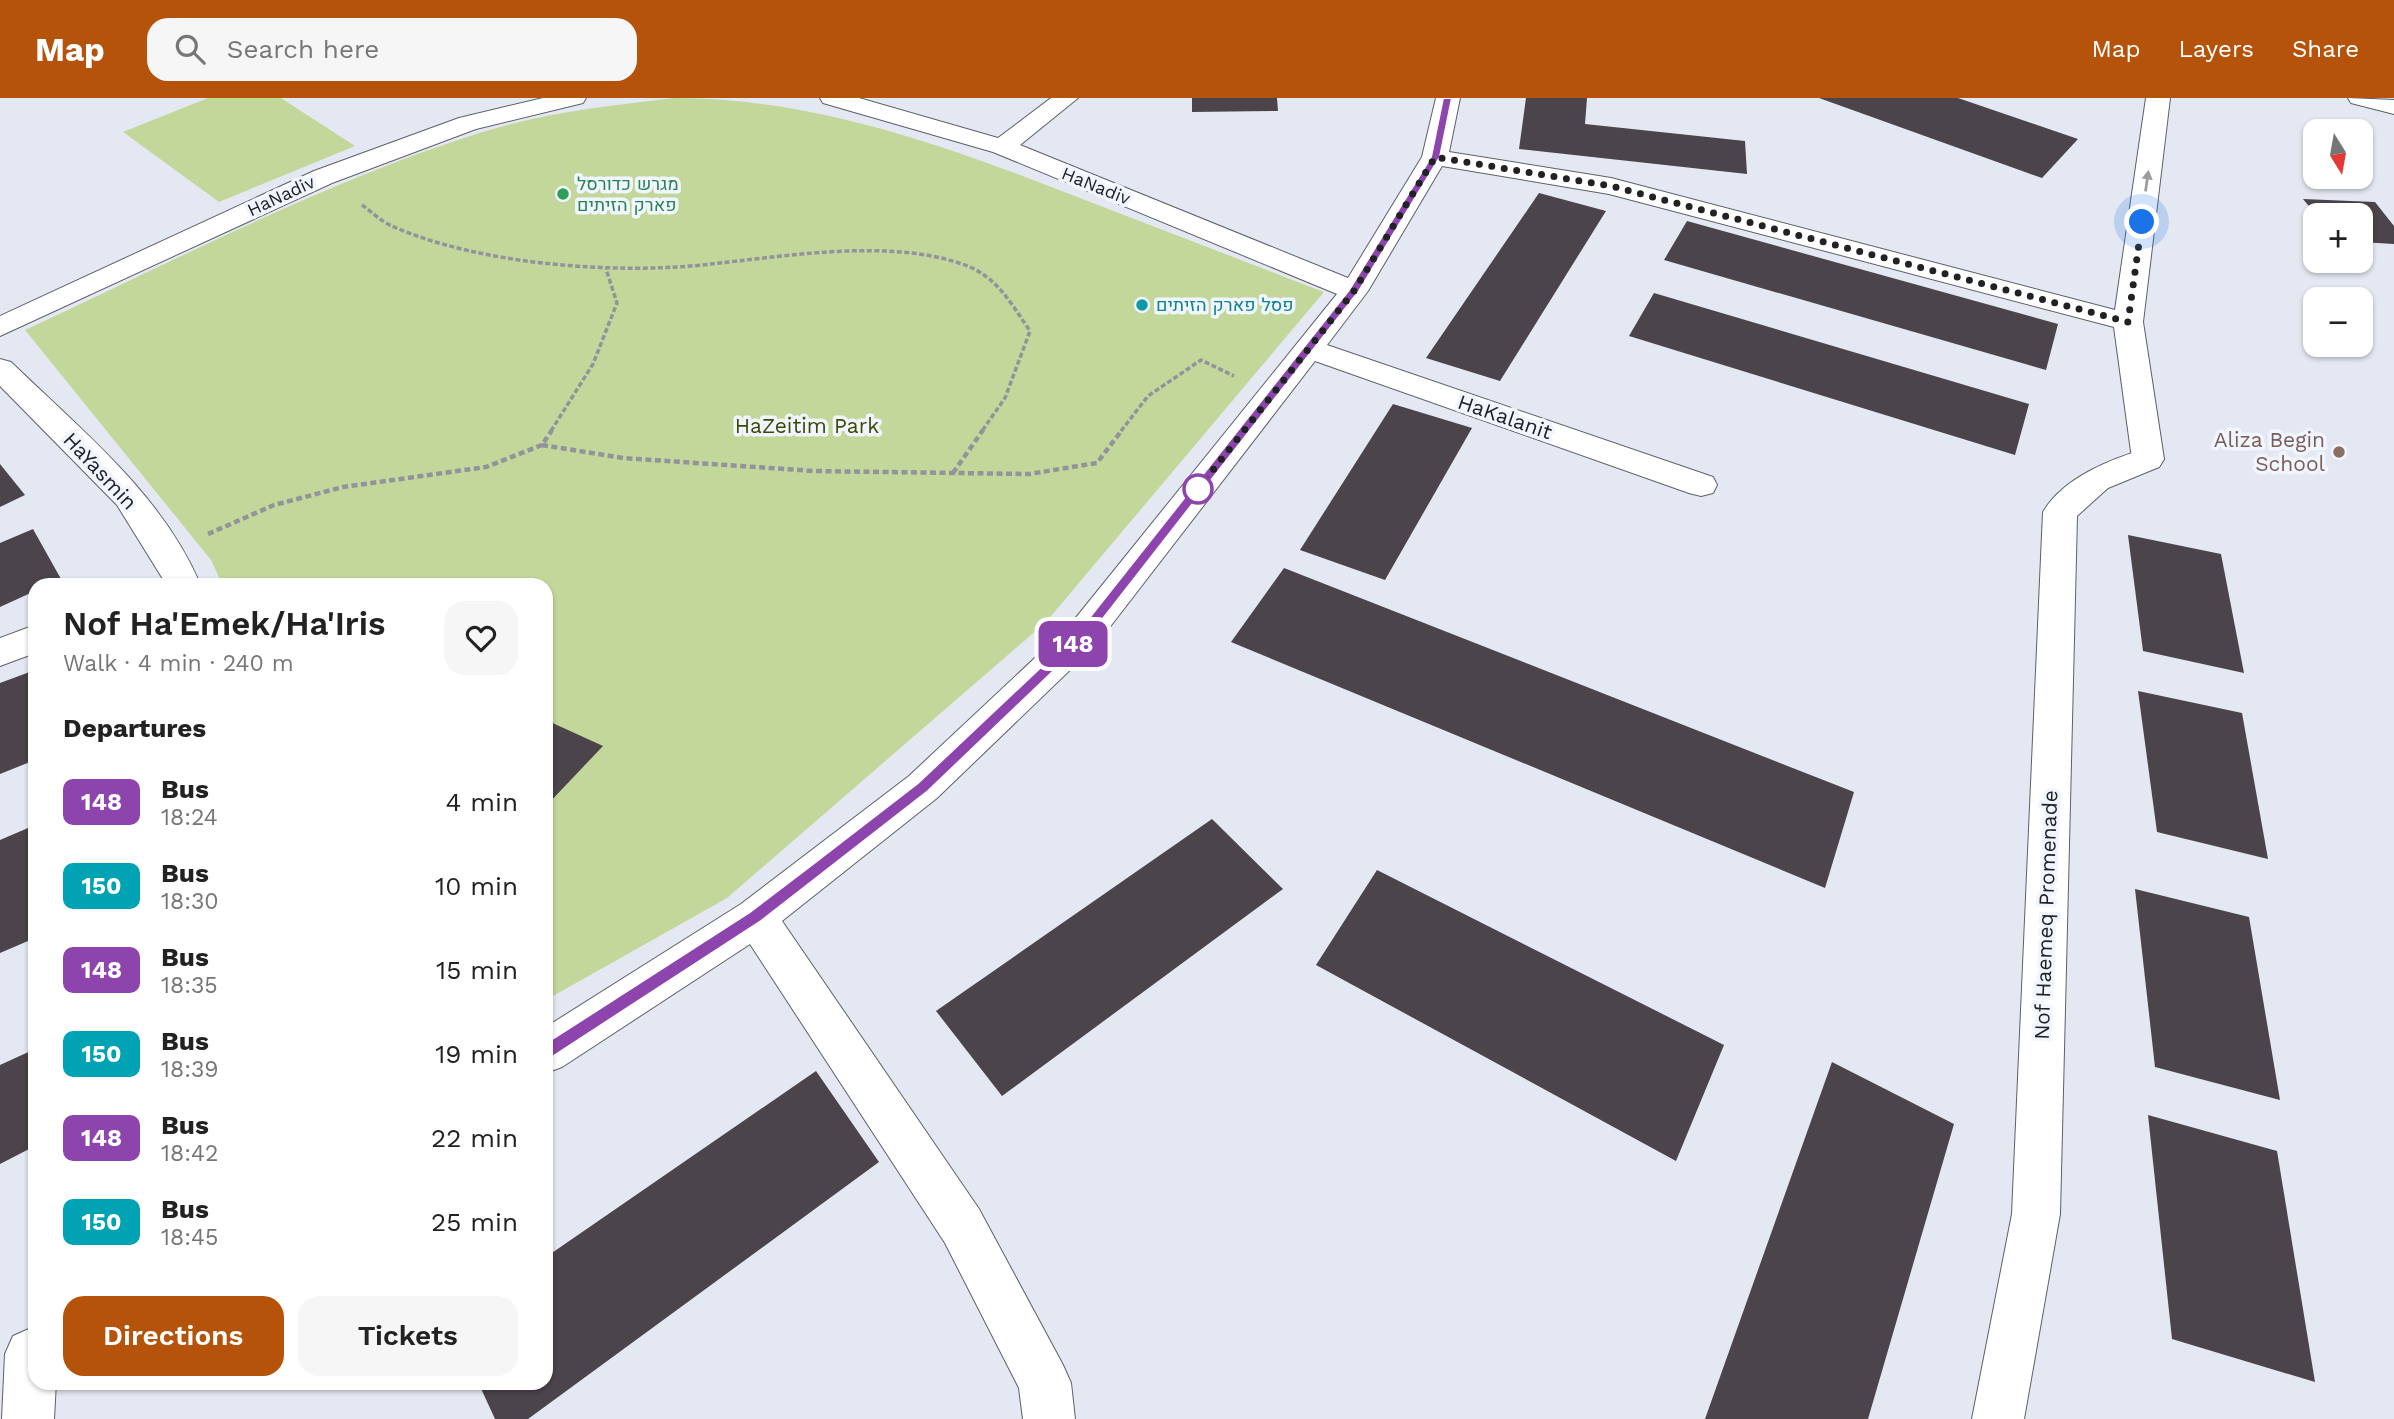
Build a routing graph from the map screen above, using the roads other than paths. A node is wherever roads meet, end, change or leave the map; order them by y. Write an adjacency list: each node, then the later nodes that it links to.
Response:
1 (575, 98): 9 (street, HaNadiv)
2 (832, 98): 7 (street, HaNadiv)
3 (1066, 98): 10 (street)
4 (1448, 98): 11 (street)
5 (2158, 98): 13 (street, one-way to 5)
6 (2360, 98): 8 (street)
7 (862, 101): 10 (street, HaNadiv)
8 (2394, 107)
9 (468, 110): 14 (street, HaNadiv)
10 (1002, 147): 12 (street, HaNadiv)
11 (1435, 157): 12 (street); 13 (street)
12 (1354, 291): 15 (street)
13 (2128, 322): 26 (street, Nof Haemeq Promenade)
14 (0, 327)
15 (1309, 349): 17 (street, HaKalanit); 21 (street)
16 (0, 369): 18 (street, HaYasmin)
17 (1701, 485)
18 (179, 578)
19 (28, 642): 20 (street)
20 (0, 652)
21 (756, 917): 22 (street); 25 (street)
22 (553, 1048)
23 (22, 1357): 24 (street)
24 (28, 1419)
25 (1049, 1419)
26 (1998, 1419)

